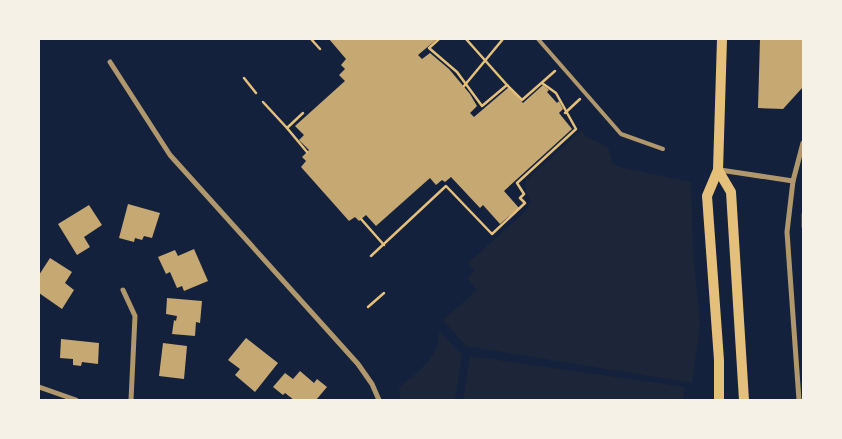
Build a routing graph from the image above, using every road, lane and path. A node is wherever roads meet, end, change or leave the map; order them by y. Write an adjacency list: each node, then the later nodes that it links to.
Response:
1 (311, 39): 7 (path)
2 (440, 39): 12 (path)
3 (466, 39): 8 (path)
4 (503, 39): 8 (path)
5 (538, 39): 23 (lane)
6 (722, 39): 25 (main road)
7 (320, 49)
8 (485, 60): 12 (path); 14 (path)
9 (110, 62): 38 (street)
10 (555, 71): 13 (path)
11 (244, 78): 16 (path)
12 (466, 83): 14 (path); 15 (path)
13 (542, 83): 14 (path); 20 (path)
14 (507, 84)
15 (464, 86)
16 (256, 93)
17 (580, 99): 20 (path)
18 (263, 102): 21 (path)
19 (303, 113): 21 (path)
20 (565, 113): 30 (path)
21 (287, 128): 24 (path)
22 (803, 143): 26 (street)
23 (663, 149)
24 (307, 152)
25 (718, 170): 26 (street); 39 (main road); 40 (main road)
26 (793, 181): 41 (street)
27 (803, 214): 29 (path)
28 (361, 219): 30 (path)
29 (803, 227)
30 (384, 245): 31 (path)
31 (371, 256)
32 (123, 290): 37 (street)
33 (384, 293): 34 (path)
34 (368, 307)
35 (39, 387): 36 (street)
36 (76, 400)
37 (131, 400)
38 (379, 400)
39 (719, 400)
40 (744, 400)
41 (799, 400)

